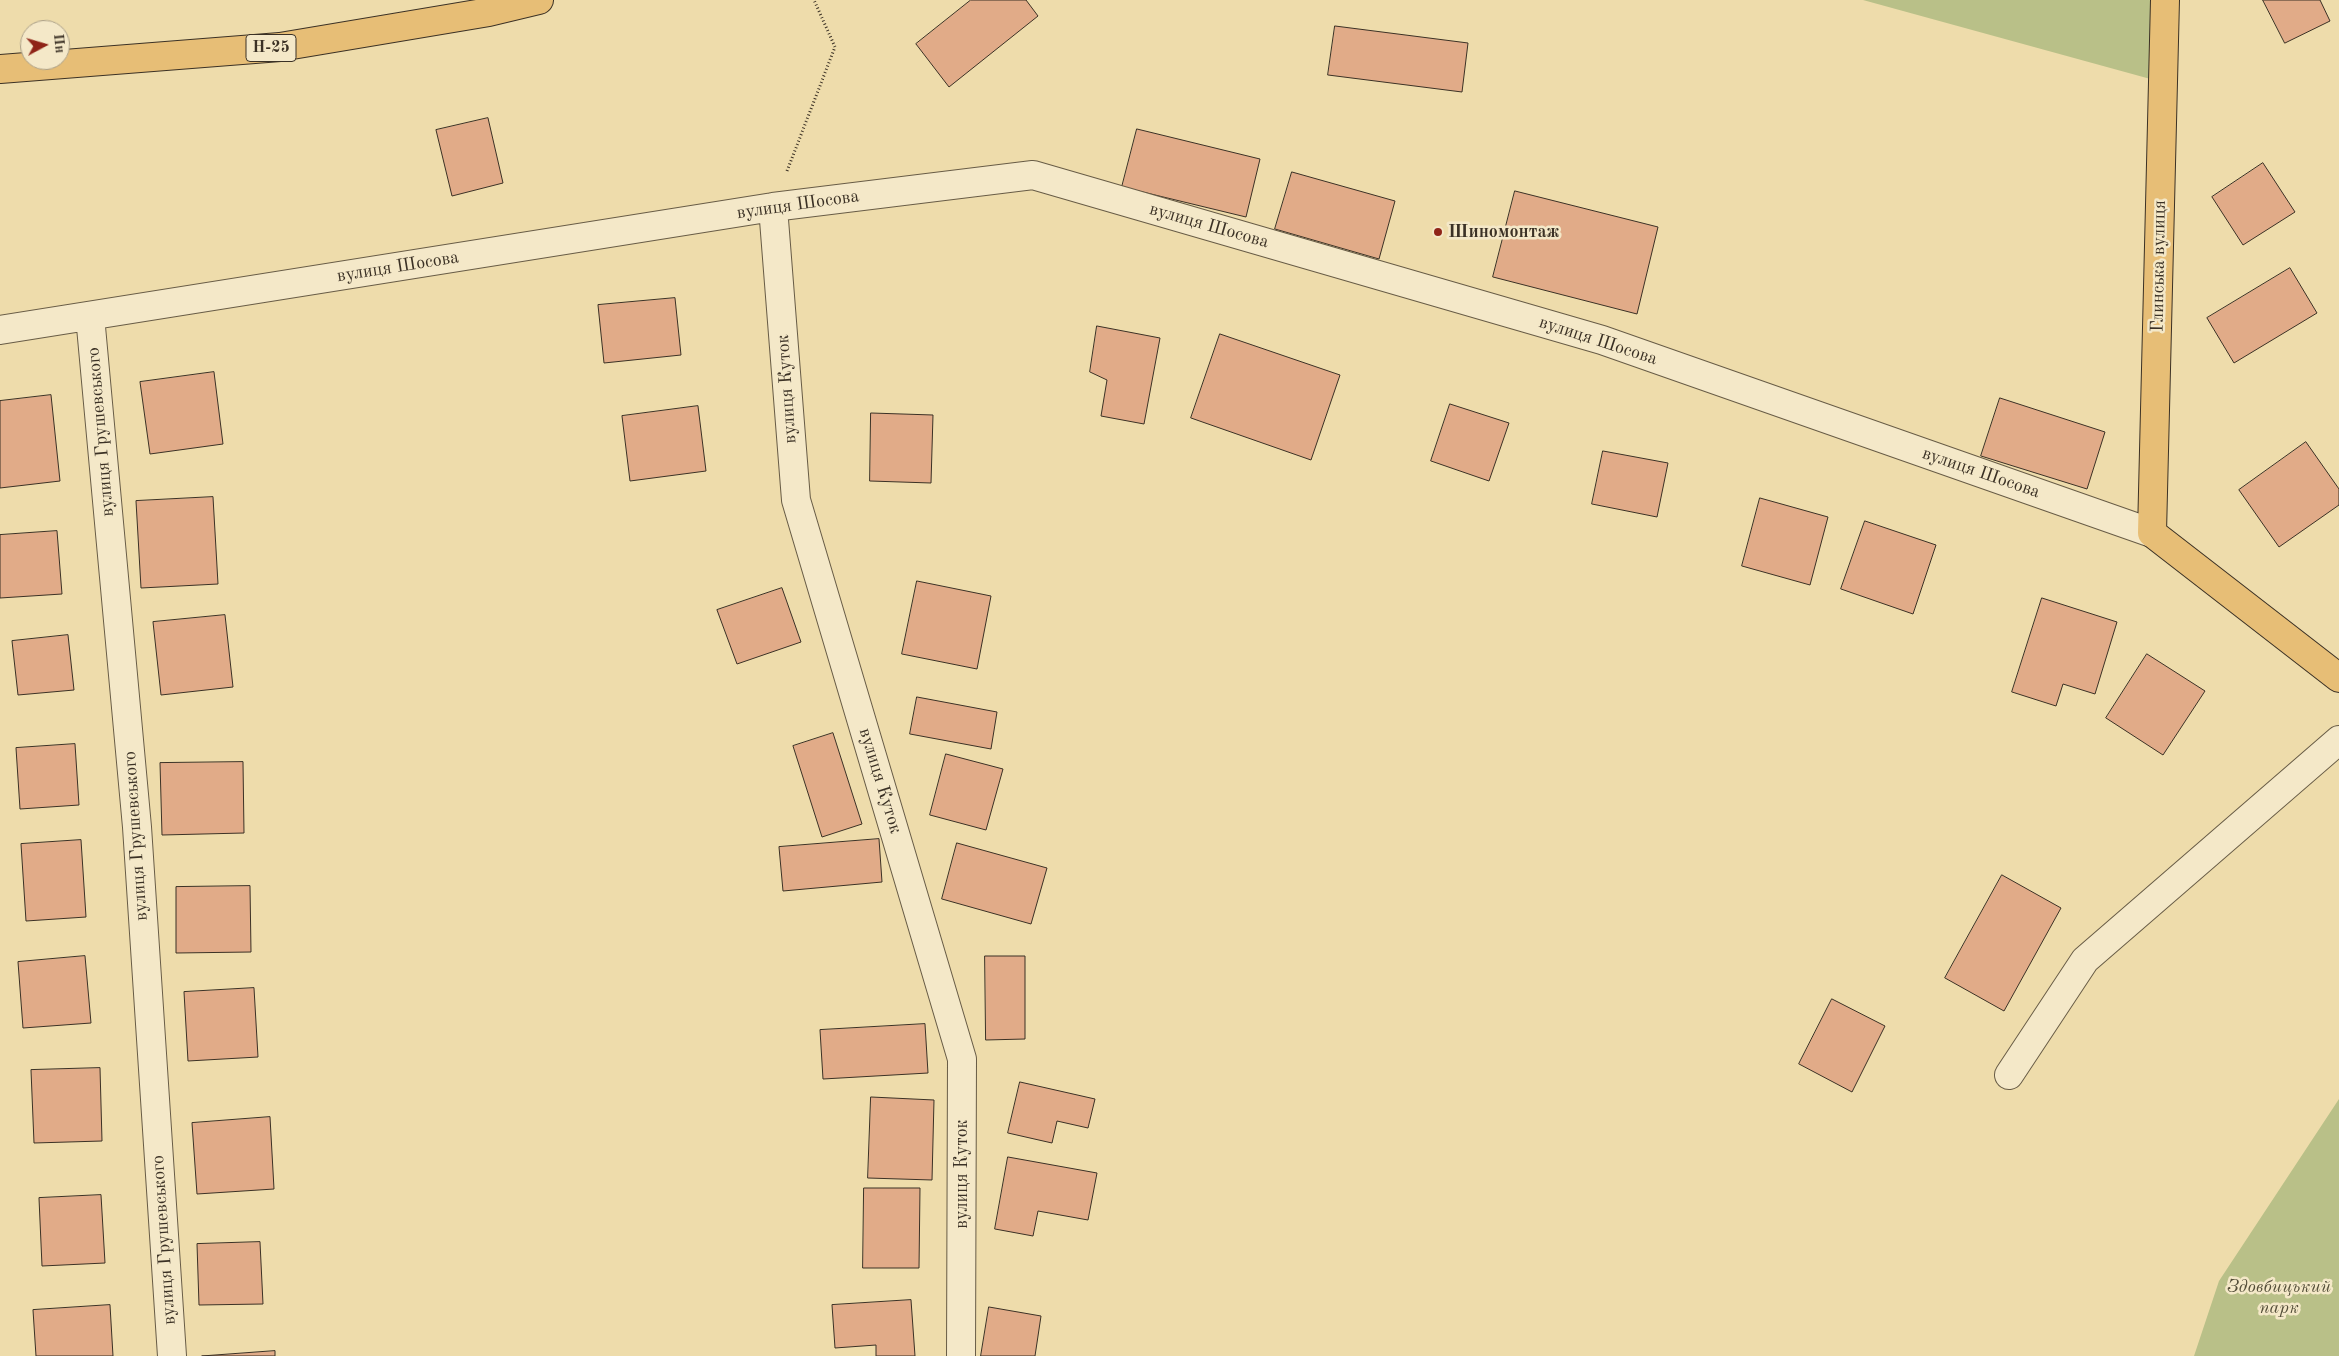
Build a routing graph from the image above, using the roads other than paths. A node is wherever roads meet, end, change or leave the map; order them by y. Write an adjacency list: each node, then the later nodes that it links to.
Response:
1 (539, 0): 3 (main road, Н-25)
2 (2165, 0): 7 (main road, Глинська вулиця)
3 (0, 69)
4 (773, 207): 5 (street, вулиця Шосова); 7 (street, вулиця Шосова); 12 (street, вулиця Куток)
5 (90, 316): 6 (street, вулиця Шосова); 11 (street, вулиця Грушевського)
6 (0, 330)
7 (2152, 532): 8 (main road, вулиця Шосова)
8 (2339, 678)
9 (2339, 740): 10 (street)
10 (2009, 1075)
11 (172, 1356)
12 (961, 1356)

